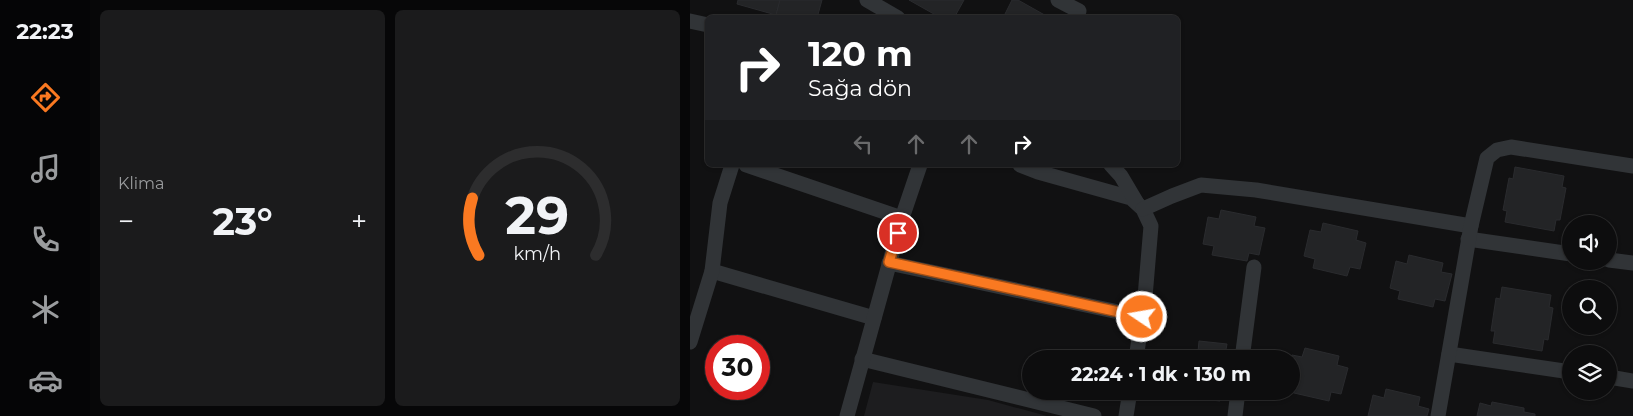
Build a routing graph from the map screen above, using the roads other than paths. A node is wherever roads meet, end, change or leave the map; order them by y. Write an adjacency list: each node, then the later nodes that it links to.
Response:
1 (869, 0): 4 (street)
2 (1058, 0): 3 (street)
3 (1080, 10)
4 (893, 15)
5 (690, 21): 6 (street)
6 (705, 24)
7 (1633, 166): 15 (street)
8 (731, 167): 21 (street)
9 (752, 167): 14 (street)
10 (919, 167): 14 (street)
11 (1025, 167): 13 (street)
12 (1113, 167): 13 (street)
13 (1140, 206): 15 (street); 22 (street)
14 (902, 218): 18 (street)
15 (1470, 233): 16 (street); 27 (street)
16 (1562, 252)
17 (1617, 261): 19 (street)
18 (889, 262): 22 (street); 23 (street)
19 (1633, 263)
20 (1254, 267): 26 (street)
21 (712, 271): 23 (street); 24 (street)
22 (1142, 317): 25 (street)
23 (874, 318): 28 (street)
24 (690, 342)
25 (1137, 350)
26 (1243, 350)
27 (1449, 354): 29 (street); 38 (street)
28 (862, 359): 34 (street); 35 (street)
29 (1562, 371)
30 (1617, 378): 31 (street)
31 (1633, 381)
32 (1129, 400): 36 (street)
33 (1237, 400): 37 (street)
34 (847, 416)
35 (1094, 416)
36 (1126, 416)
37 (1235, 416)
38 (1438, 416)

